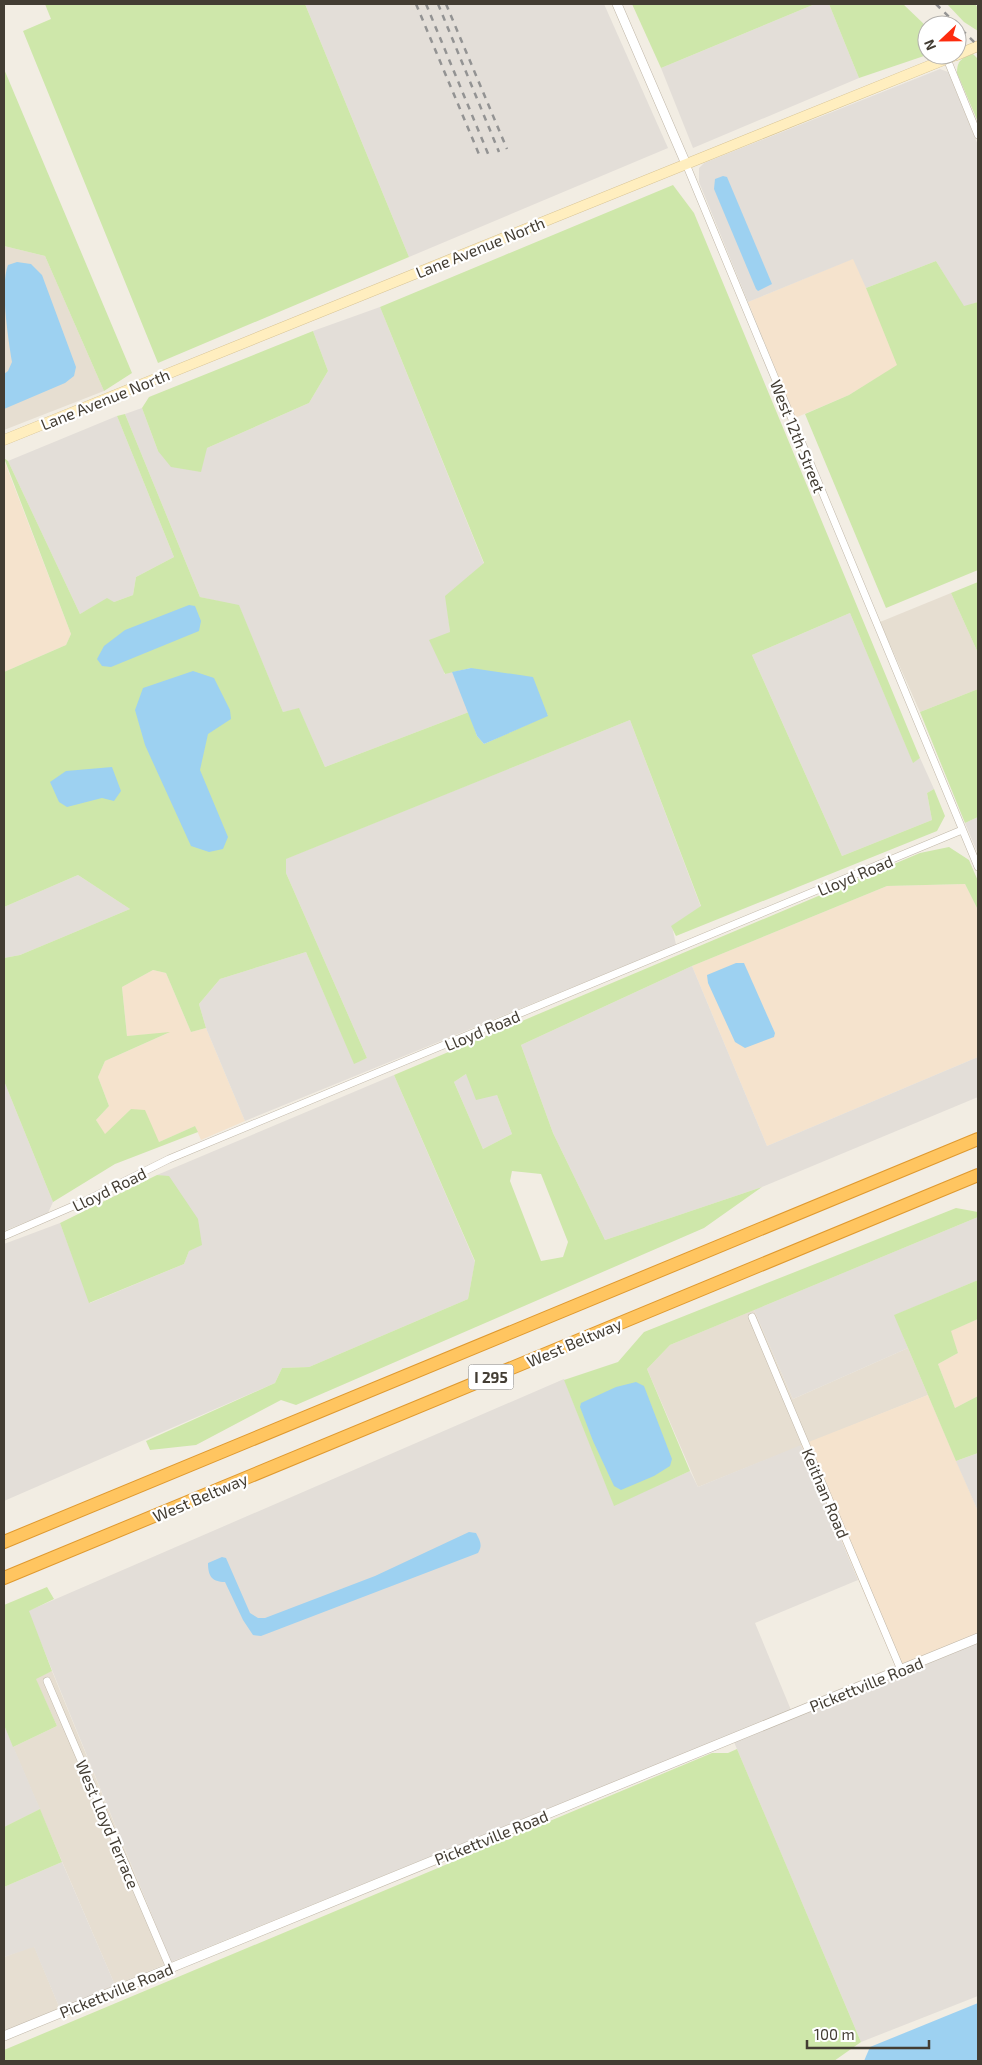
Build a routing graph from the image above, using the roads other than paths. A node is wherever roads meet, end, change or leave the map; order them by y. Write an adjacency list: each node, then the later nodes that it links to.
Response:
1 (617, 4): 5 (street, West 12th Street)
2 (932, 65): 5 (main road, Lane Avenue North)
3 (957, 65): 4 (street)
4 (978, 135)
5 (686, 164): 6 (main road, Lane Avenue North); 7 (street, West 12th Street)
6 (4, 440)
7 (962, 830): 8 (street, West 12th Street); 11 (street, Lloyd Road)
8 (978, 867)
9 (978, 1138): 13 (highway, West Beltway / I 295)
10 (978, 1174): 14 (highway, West Beltway / I 295)
11 (4, 1236)
12 (752, 1317): 16 (street, Keithan Road)
13 (4, 1542)
14 (4, 1578)
15 (978, 1638): 16 (street, Pickettville Road)
16 (901, 1670): 18 (street, Pickettville Road)
17 (47, 1681): 18 (street, West Lloyd Terrace)
18 (170, 1968): 19 (street, Pickettville Road)
19 (4, 2036)

